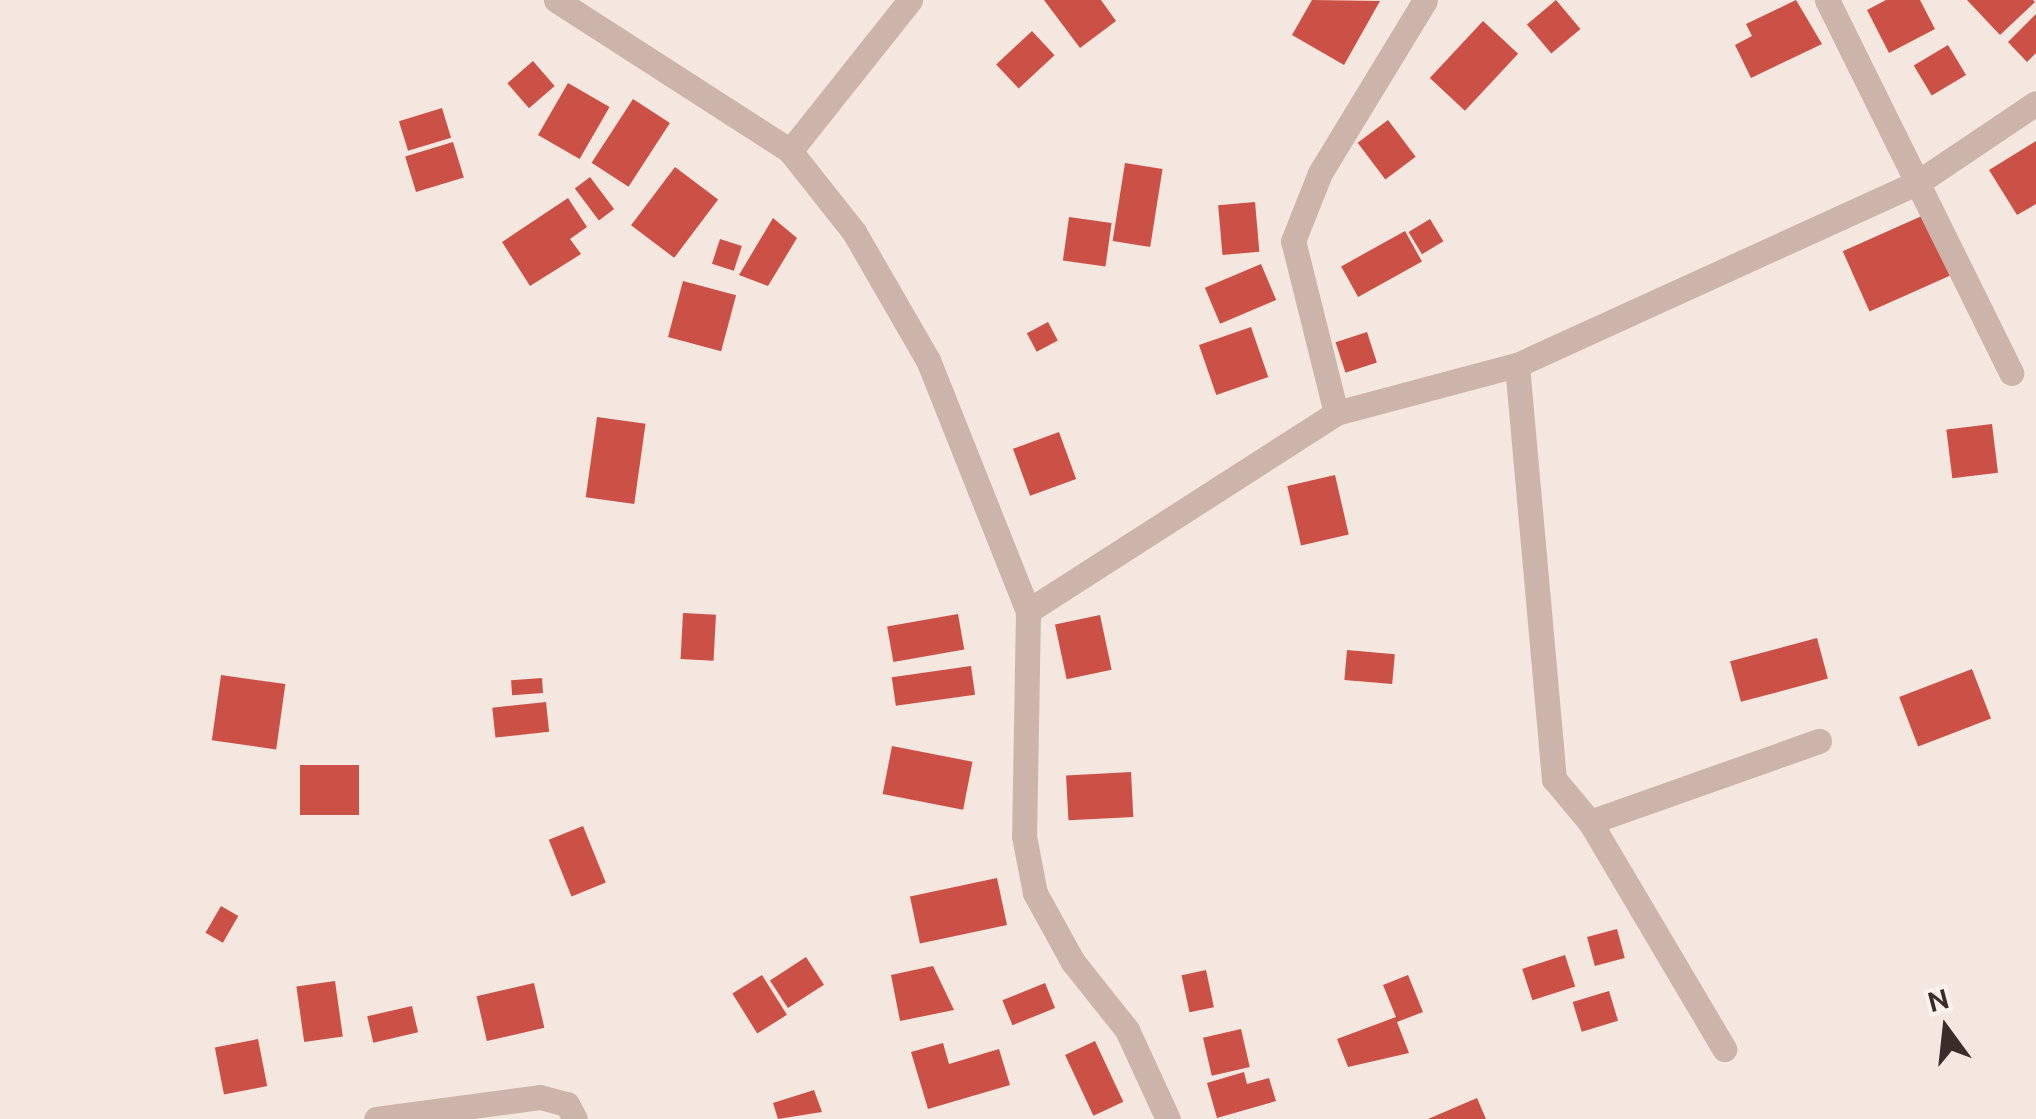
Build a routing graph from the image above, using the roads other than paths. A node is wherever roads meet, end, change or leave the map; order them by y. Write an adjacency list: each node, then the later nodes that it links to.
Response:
1 (556, 0): 6 (street)
2 (910, 0): 6 (street)
3 (1426, 0): 10 (street)
4 (1827, 0): 7 (street)
5 (2036, 103): 7 (street)
6 (790, 152): 11 (street)
7 (1918, 183): 8 (street); 9 (street)
8 (1517, 366): 10 (street); 13 (street)
9 (2011, 373)
10 (1336, 413): 11 (street)
11 (1028, 611): 15 (street)
12 (1818, 741): 13 (street)
13 (1590, 822): 14 (street)
14 (1724, 1049)
15 (1161, 1117)
16 (376, 1119): 17 (street)
17 (575, 1119)

